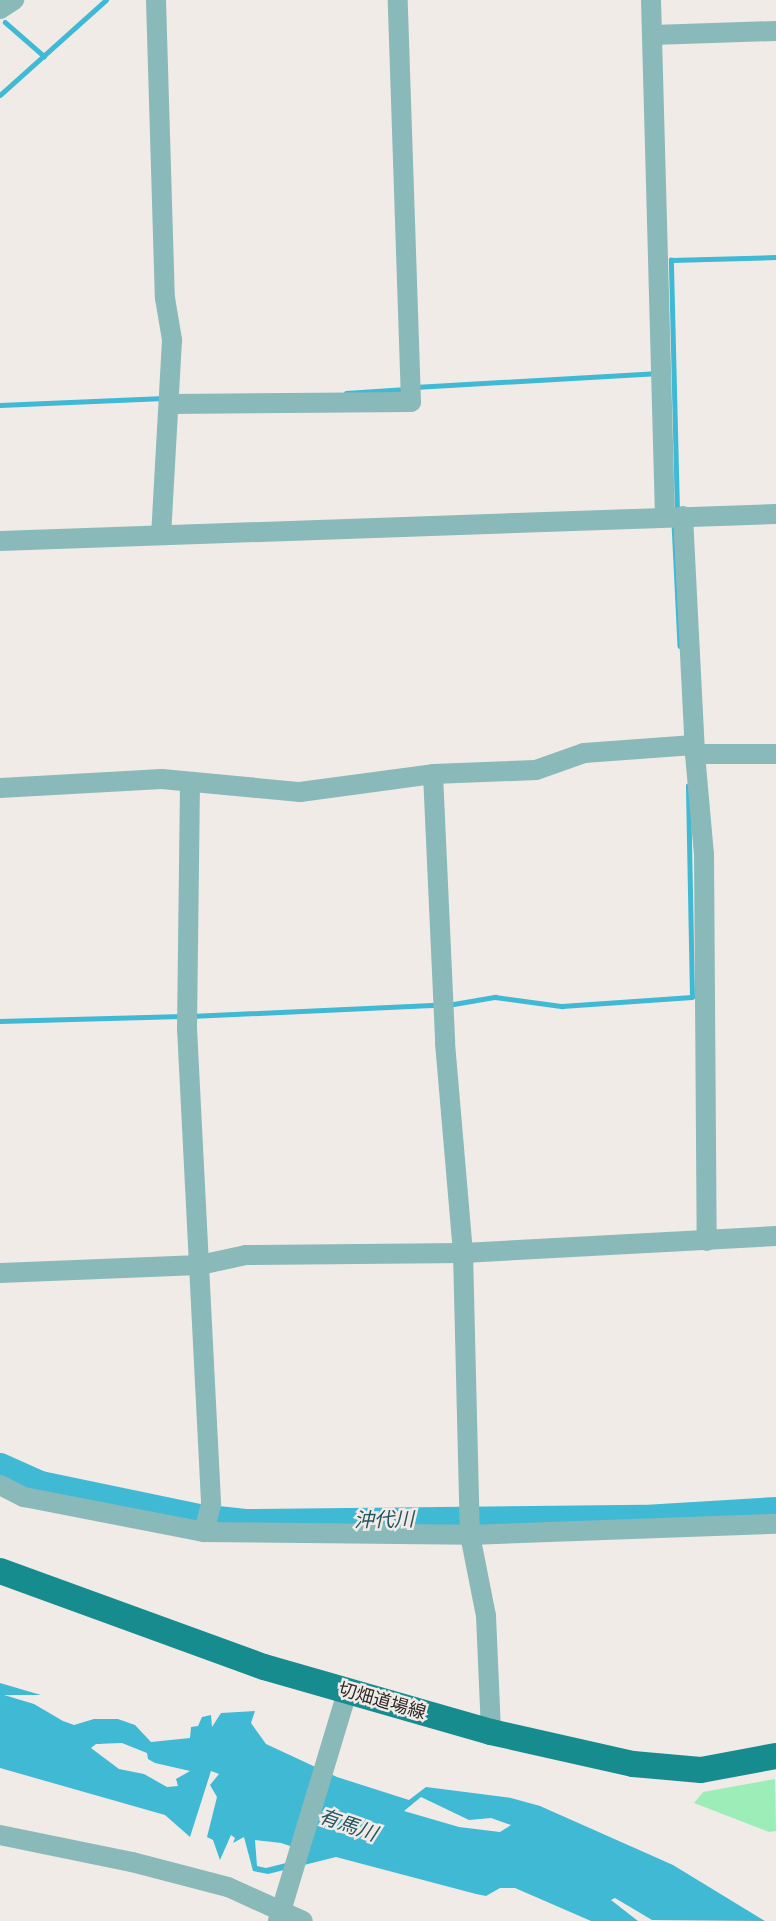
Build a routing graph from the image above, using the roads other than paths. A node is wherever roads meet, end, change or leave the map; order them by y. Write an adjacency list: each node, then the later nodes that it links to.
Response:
1 (14, 0): 5 (street)
2 (156, 0): 8 (street)
3 (398, 0): 8 (street)
4 (651, 0): 7 (street)
5 (0, 9)
6 (776, 31): 7 (street)
7 (652, 35): 10 (street)
8 (170, 404): 11 (street)
9 (776, 514): 10 (street)
10 (674, 517): 11 (street); 13 (street)
11 (161, 534): 12 (street)
12 (0, 541)
13 (695, 750): 14 (street); 15 (street); 19 (street)
14 (776, 754)
15 (433, 774): 16 (street); 20 (street)
16 (190, 783): 17 (street); 21 (street)
17 (0, 788)
18 (776, 1236): 19 (street)
19 (707, 1241): 20 (street)
20 (463, 1253): 21 (street); 26 (street)
21 (200, 1264): 22 (street); 25 (street)
22 (0, 1273)
23 (0, 1485): 25 (street)
24 (776, 1524): 26 (street)
25 (204, 1532): 26 (street)
26 (470, 1535): 29 (street)
27 (0, 1571): 28 (main road, 切畑道場線)
28 (347, 1692): 29 (main road, 切畑道場線); 32 (street)
29 (491, 1732): 30 (main road, 切畑道場線)
30 (776, 1756)
31 (0, 1835): 32 (street)
32 (282, 1908): 33 (street)
33 (303, 1921)

